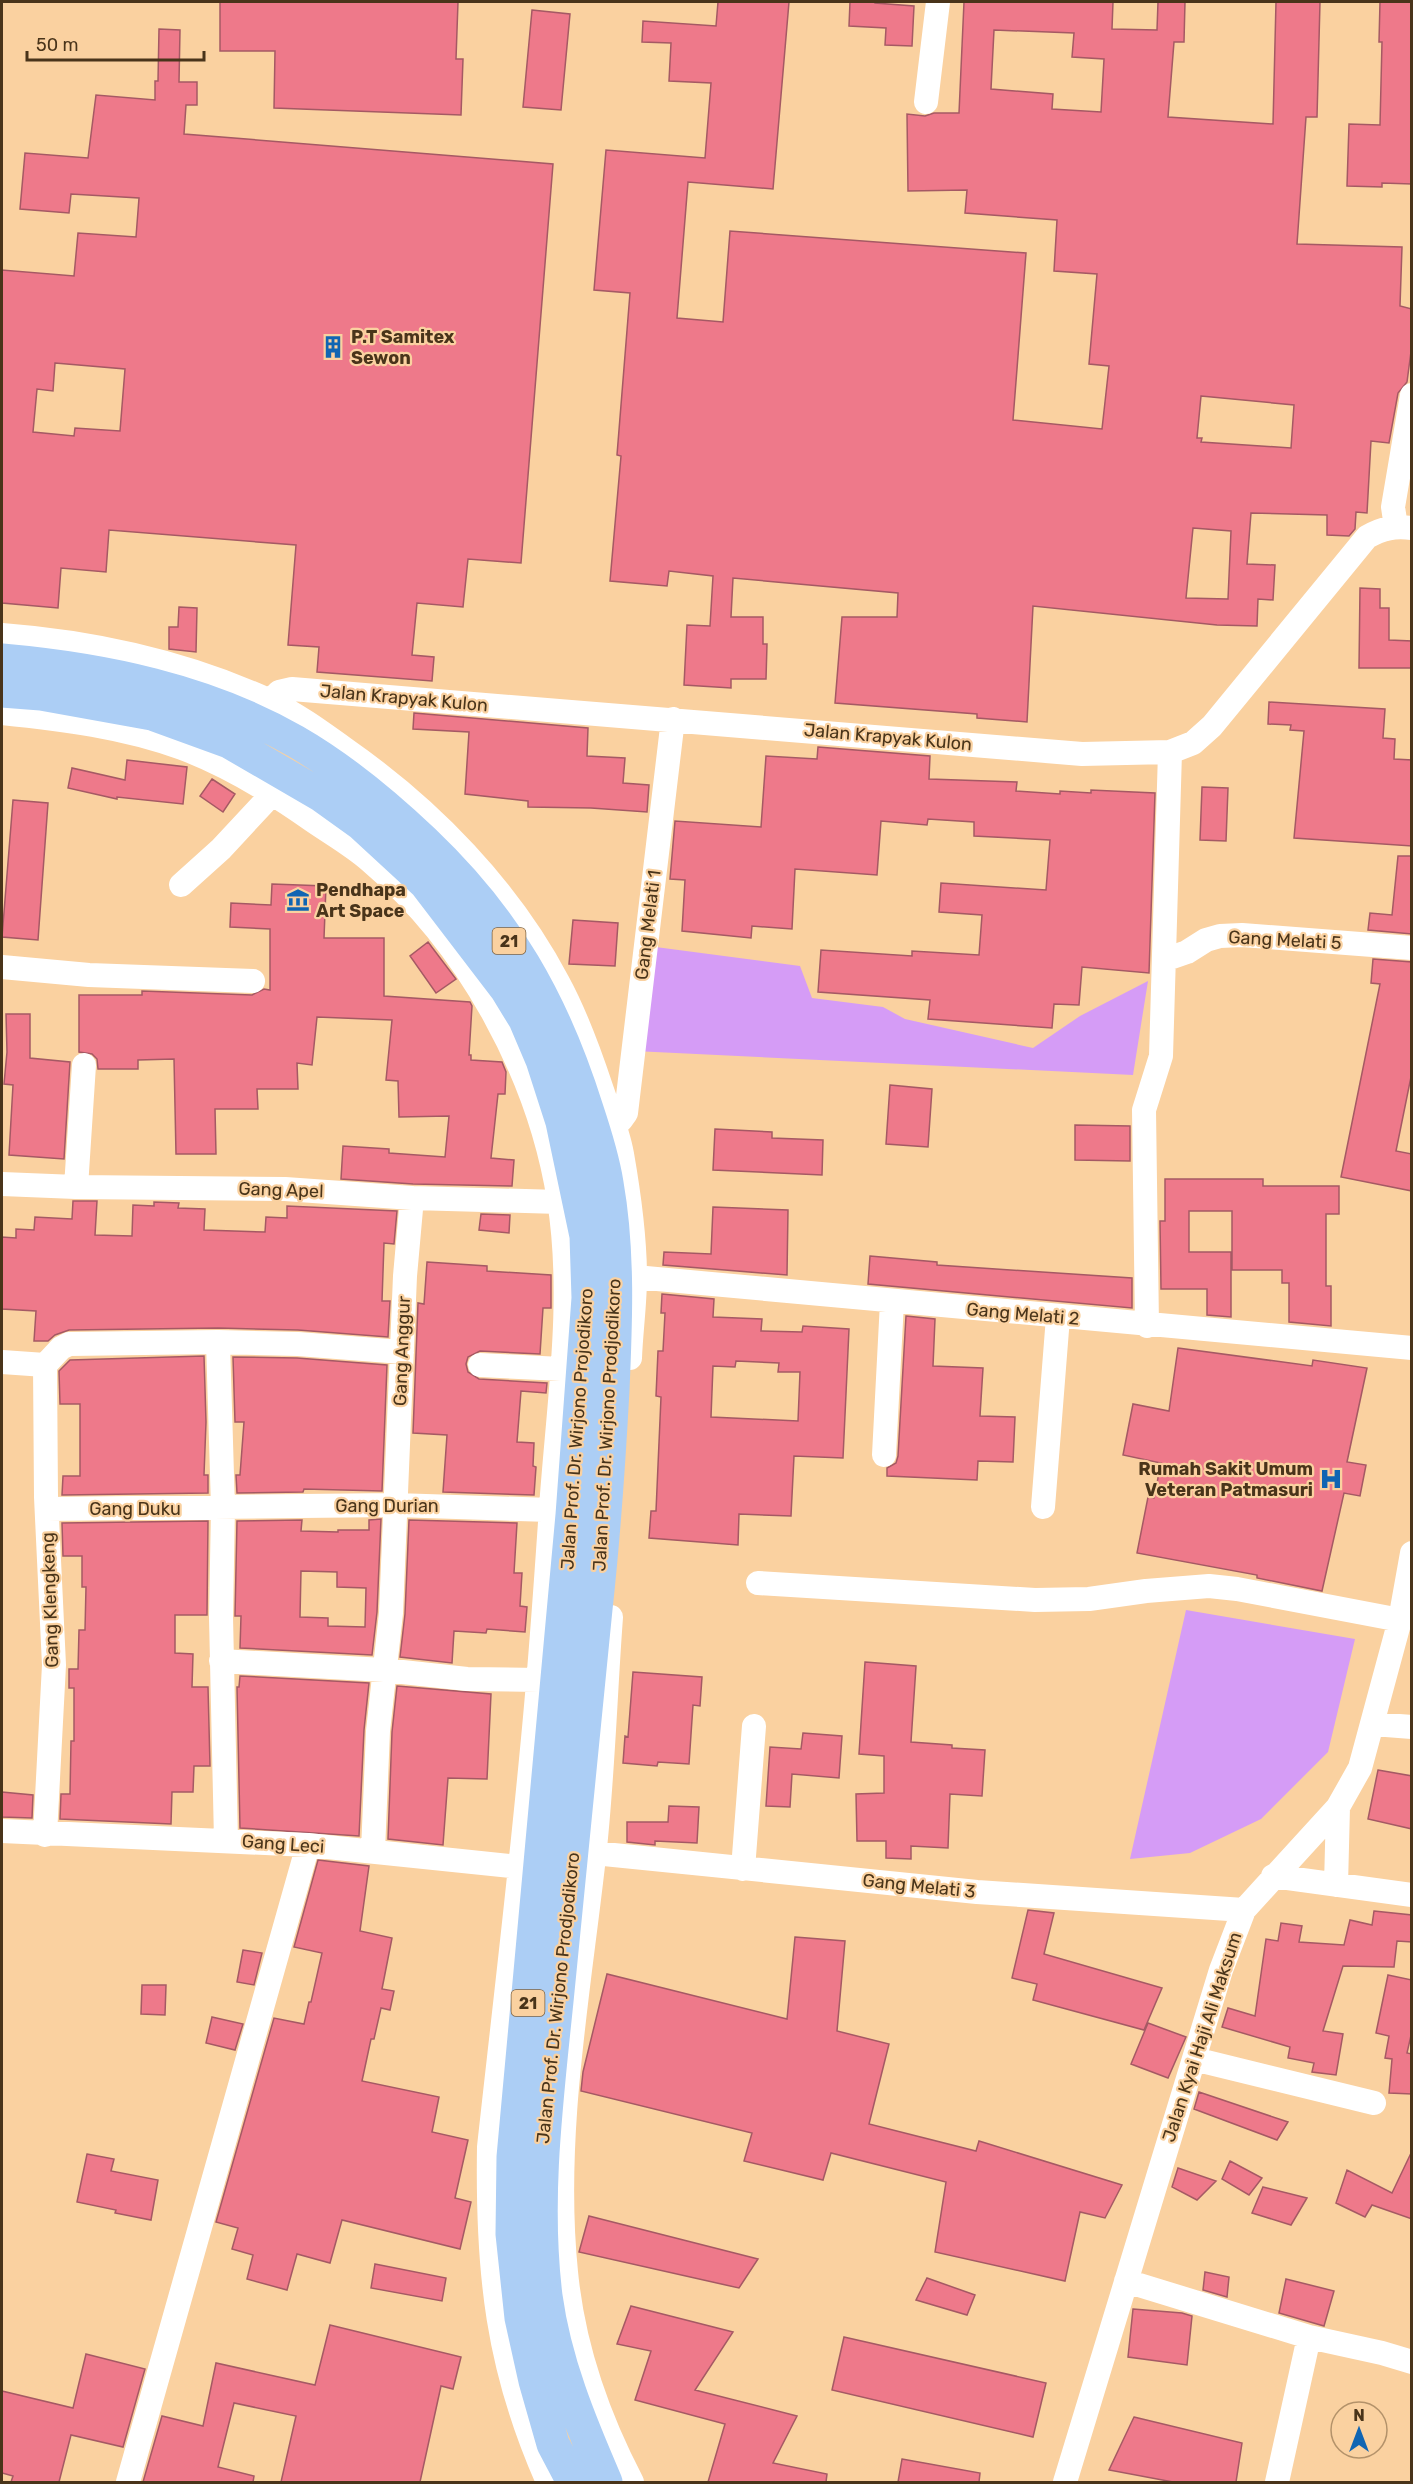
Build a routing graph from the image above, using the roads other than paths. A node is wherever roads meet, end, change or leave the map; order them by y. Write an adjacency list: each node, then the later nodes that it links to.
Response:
1 (938, 2): 2 (street)
2 (926, 102)
3 (1412, 395): 4 (street)
4 (1404, 528): 11 (street, Jalan Krapyak Kulon)
5 (2, 635): 8 (street)
6 (2, 660): 41 (highway, Jalan Prof. Dr. Wirjono Prodjodikoro / 21)
7 (2, 690): 40 (highway, Jalan Prof. Dr. Wirjono Projodikoro / 21)
8 (270, 701): 10 (street, Jalan Krapyak Kulon); 19 (street)
9 (2, 713): 12 (street)
10 (673, 719): 11 (street, Jalan Krapyak Kulon); 19 (street, Gang Melati 1)
11 (1169, 764): 15 (street)
12 (273, 793): 13 (street); 23 (street)
13 (181, 885)
14 (1412, 948): 15 (street, Gang Melati 5)
15 (1164, 960): 27 (street)
16 (2, 967): 17 (street)
17 (253, 981)
18 (84, 1065): 21 (street)
19 (613, 1124): 24 (street)
20 (2, 1184): 21 (street, Gang Apel)
21 (76, 1187): 22 (street, Gang Apel)
22 (412, 1198): 23 (street, Gang Apel); 30 (street, Gang Anggur)
23 (560, 1202): 34 (street)
24 (635, 1277): 25 (street, Gang Melati 2); 57 (street)
25 (892, 1302): 26 (street, Gang Melati 2); 35 (street)
26 (1058, 1317): 27 (street, Gang Melati 2); 37 (street)
27 (1147, 1326): 29 (street, Gang Melati 2)
28 (218, 1342): 30 (street); 32 (street); 38 (street)
29 (1412, 1348)
30 (402, 1352): 36 (street, Gang Anggur)
31 (2, 1362): 32 (street)
32 (45, 1365): 39 (street, Gang Klengkeng)
33 (480, 1365): 34 (street)
34 (561, 1369): 40 (street)
35 (884, 1455)
36 (395, 1505): 38 (street, Gang Durian); 40 (street, Gang Durian); 46 (street, Gang Anggur)
37 (1043, 1507)
38 (223, 1508): 39 (street, Gang Duku); 45 (street)
39 (47, 1509): 53 (street, Gang Klengkeng)
40 (561, 1513): 41 (highway); 47 (street); 65 (highway, Jalan Prof. Dr. Wirjono Projodikoro / 21)
41 (606, 1521): 63 (highway, Jalan Prof. Dr. Wirjono Prodjodikoro / 21)
42 (1412, 1553): 44 (street, Jalan Kyai Haji Ali Maksum)
43 (758, 1583): 44 (street)
44 (1400, 1620): 48 (street, Jalan Kyai Haji Ali Maksum)
45 (221, 1661): 46 (street); 54 (street)
46 (384, 1670): 47 (street); 56 (street, Gang Anggur)
47 (538, 1680): 58 (street)
48 (1372, 1724): 50 (street); 51 (street, Jalan Kyai Haji Ali Maksum)
49 (754, 1726): 59 (street)
50 (1412, 1727)
51 (1338, 1807): 60 (street, Jalan Kyai Haji Ali Maksum); 61 (street)
52 (2, 1831): 53 (street, Gang Leci)
53 (45, 1834): 54 (street, Gang Leci)
54 (226, 1840): 55 (street, Gang Leci)
55 (308, 1845): 56 (street, Gang Leci); 71 (street)
56 (373, 1851): 58 (street, Gang Leci)
57 (594, 1853): 59 (street, Gang Melati 3); 63 (street)
58 (520, 1867): 65 (street)
59 (743, 1869): 64 (street, Gang Melati 3)
60 (1273, 1876): 61 (street); 64 (street, Jalan Kyai Haji Ali Maksum)
61 (1336, 1885): 62 (street)
62 (1412, 1895)
63 (577, 1909): 74 (highway, Jalan Prof. Dr. Wirjono Prodjodikoro / 21); 75 (street)
64 (1244, 1910): 66 (street, Jalan Kyai Haji Ali Maksum)
65 (523, 1929): 72 (street); 73 (highway, Jalan Prof. Dr. Wirjono Projodikoro / 21)
66 (1194, 2059): 67 (street); 68 (street, Jalan Kyai Haji Ali Maksum)
67 (1374, 2103)
68 (1126, 2281): 69 (street); 76 (street, Jalan Kyai Haji Ali Maksum)
69 (1309, 2337): 70 (street); 77 (street)
70 (1412, 2362)
71 (128, 2482)
72 (548, 2482)
73 (573, 2482)
74 (606, 2482)
75 (632, 2482)
76 (1065, 2482)
77 (1276, 2482)

